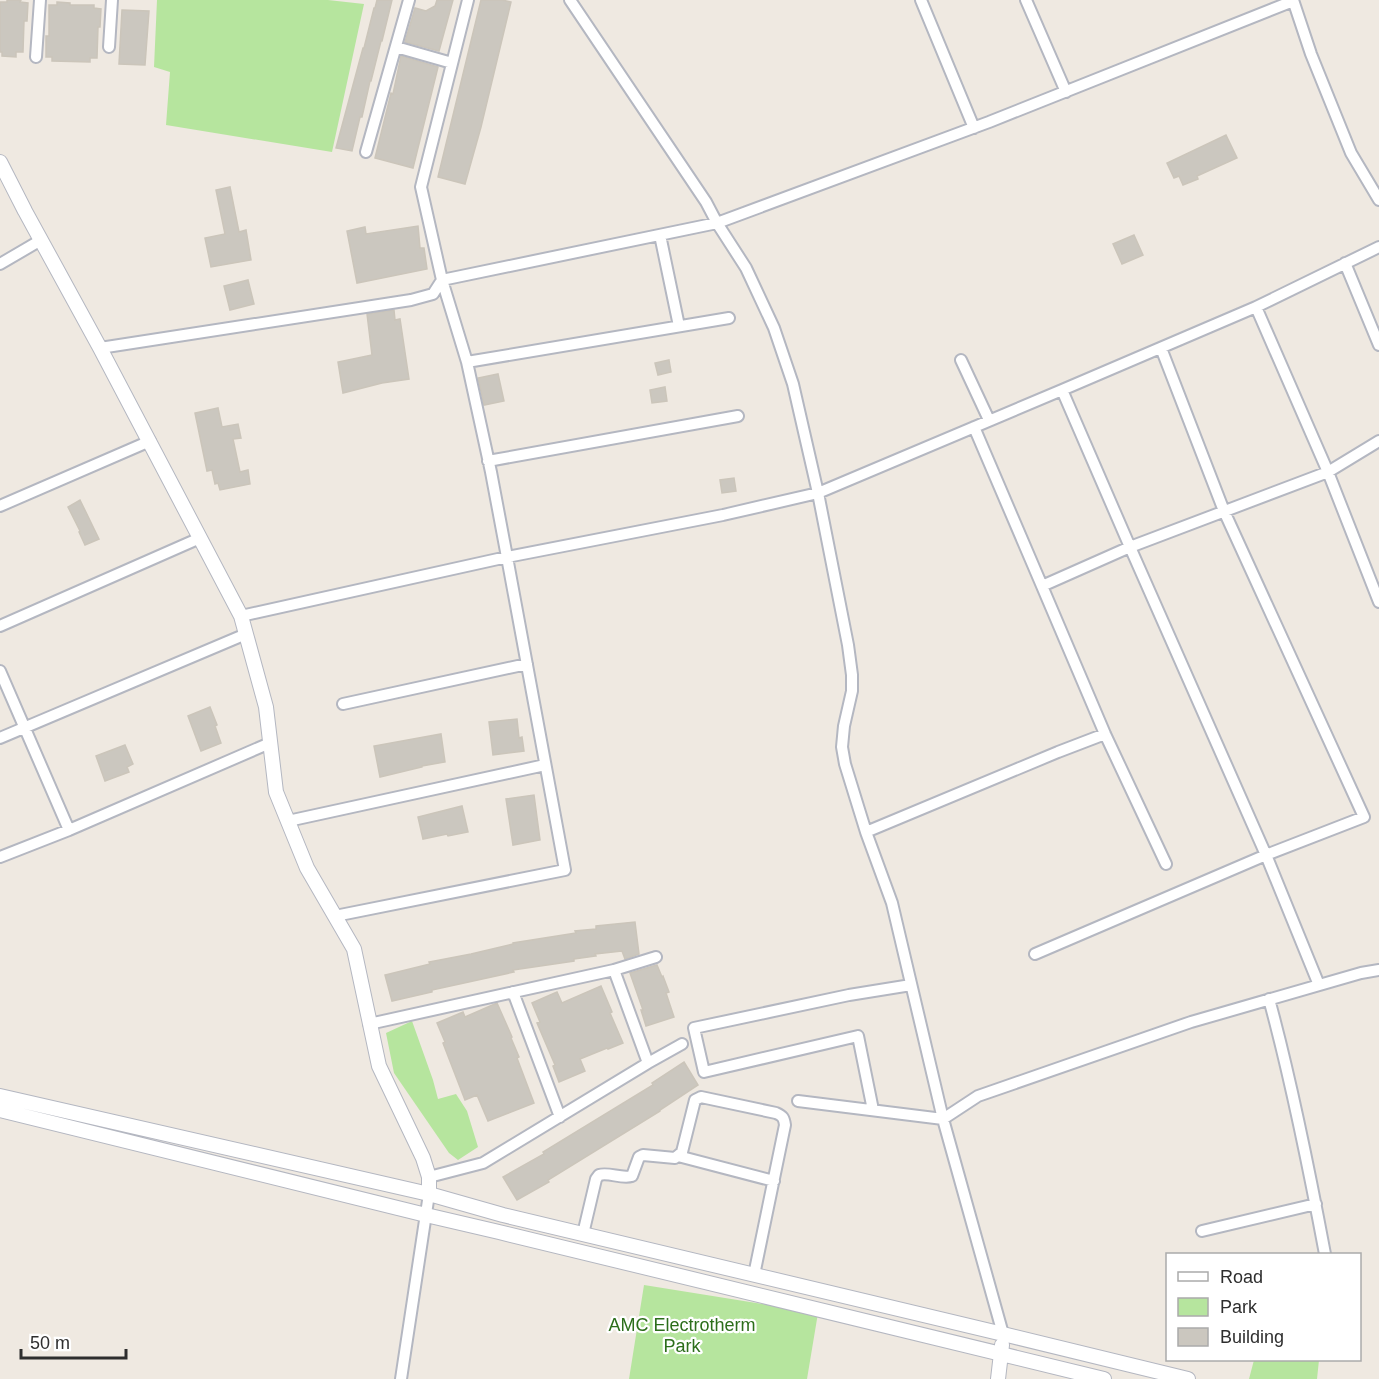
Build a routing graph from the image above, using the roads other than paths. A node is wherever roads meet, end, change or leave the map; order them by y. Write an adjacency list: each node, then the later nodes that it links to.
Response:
1 (40, 0): 11 (street)
2 (112, 0): 9 (street)
3 (409, 0): 10 (street)
4 (468, 0): 12 (street)
5 (570, 0): 19 (street)
6 (921, 0): 14 (street)
7 (1026, 0): 13 (street)
8 (1293, 1): 13 (street); 17 (street)
9 (109, 46)
10 (396, 47): 12 (street); 15 (street)
11 (36, 57)
12 (452, 63): 25 (street)
13 (1066, 92): 14 (street)
14 (974, 128): 19 (street)
15 (366, 152)
16 (1, 165): 21 (street)
17 (1375, 184): 18 (street)
18 (1379, 200)
19 (717, 223): 20 (street); 42 (street)
20 (660, 235): 25 (street); 28 (street)
21 (41, 240): 24 (street); 30 (street)
22 (1379, 247): 23 (street)
23 (1345, 263): 26 (street); 29 (street)
24 (0, 264)
25 (442, 280): 30 (street); 33 (street)
26 (1256, 307): 31 (street); 41 (street)
27 (729, 318): 28 (street)
28 (679, 326): 33 (street)
29 (1379, 345)
30 (100, 348): 38 (street)
31 (1161, 348): 34 (street); 44 (street)
32 (961, 360): 36 (street)
33 (467, 362): 40 (street)
34 (1062, 390): 36 (street); 46 (street)
35 (738, 417): 40 (street)
36 (989, 420): 37 (street)
37 (974, 427): 42 (street); 48 (street)
38 (150, 441): 43 (street); 45 (street)
39 (1379, 441): 41 (street)
40 (488, 461): 47 (street)
41 (1328, 471): 44 (street); 49 (street)
42 (818, 493): 47 (street); 63 (street)
43 (0, 506)
44 (1224, 511): 46 (street); 64 (street)
45 (200, 538): 50 (street); 51 (street)
46 (1130, 547): 48 (street); 64 (street)
47 (507, 557): 50 (street); 53 (street)
48 (1042, 586): 57 (street)
49 (1379, 602)
50 (241, 615): 52 (street)
51 (0, 626)
52 (246, 634): 56 (street); 59 (street)
53 (527, 664): 55 (street); 60 (street)
54 (0, 671): 56 (street)
55 (343, 704)
56 (26, 728): 58 (street); 62 (street)
57 (1105, 734): 63 (street); 66 (street)
58 (0, 738)
59 (270, 742): 61 (street); 62 (street)
60 (545, 765): 61 (street); 67 (street)
61 (288, 821): 67 (street)
62 (69, 830): 65 (street)
63 (866, 832): 73 (street)
64 (1266, 855): 68 (street); 72 (street)
65 (0, 857)
66 (1166, 864)
67 (335, 916): 76 (street)
68 (1035, 954)
69 (656, 957): 70 (street)
70 (614, 970): 74 (street); 78 (street)
71 (1379, 970): 72 (street)
72 (1319, 985): 75 (street)
73 (911, 986): 82 (street); 84 (street)
74 (513, 992): 76 (street); 83 (street)
75 (1269, 999): 84 (street); 89 (street)
76 (369, 1024): 86 (street)
77 (682, 1044): 78 (street)
78 (648, 1063): 83 (street)
79 (0, 1096): 88 (street)
80 (798, 1101): 82 (street)
81 (0, 1110): 90 (street)
82 (873, 1110): 84 (street)
83 (561, 1117): 86 (street)
84 (943, 1119): 95 (street)
85 (678, 1156): 87 (street); 87 (street); 92 (street)
86 (429, 1177): 88 (street)
87 (774, 1181): 94 (street)
88 (429, 1194): 90 (street); 92 (street)
89 (1316, 1204): 91 (street); 93 (street)
90 (426, 1215): 96 (street); 97 (street)
91 (1202, 1231)
92 (583, 1234): 94 (street)
93 (1325, 1253)
94 (754, 1275): 95 (street)
95 (1003, 1334): 96 (street); 100 (street)
96 (1002, 1353): 98 (street); 99 (street)
97 (401, 1379)
98 (998, 1379)
99 (1104, 1379)
100 (1188, 1379)

